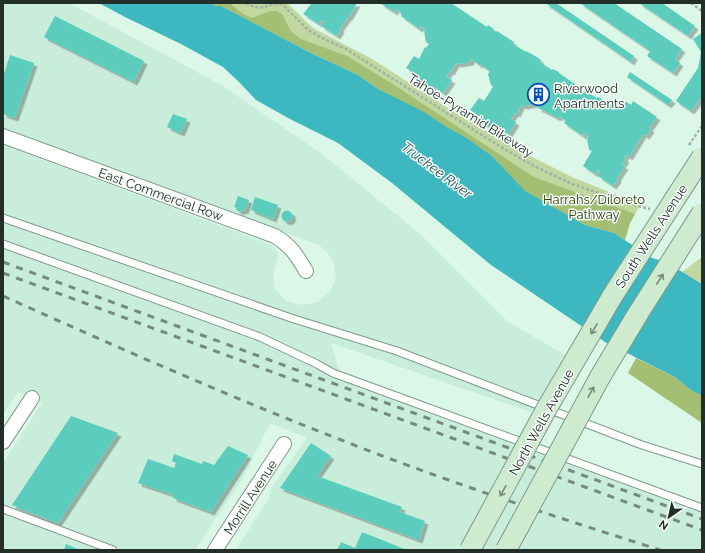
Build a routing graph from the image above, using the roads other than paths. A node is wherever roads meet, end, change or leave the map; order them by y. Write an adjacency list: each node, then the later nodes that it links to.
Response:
1 (3, 136): 6 (street, East Commercial Row)
2 (702, 157): 7 (main road, South Wells Avenue, bridge)
3 (702, 213): 17 (main road, one-way to 3, bridge)
4 (3, 218): 11 (lane)
5 (3, 244): 12 (lane)
6 (306, 271)
7 (613, 295): 16 (main road, North Wells Avenue, one-way to 16, bridge)
8 (32, 398): 9 (street)
9 (3, 442)
10 (284, 444): 15 (street, Morrill Avenue)
11 (702, 464)
12 (702, 508)
13 (3, 509): 14 (lane)
14 (113, 550)
15 (215, 550)
16 (470, 550)
17 (506, 550)

